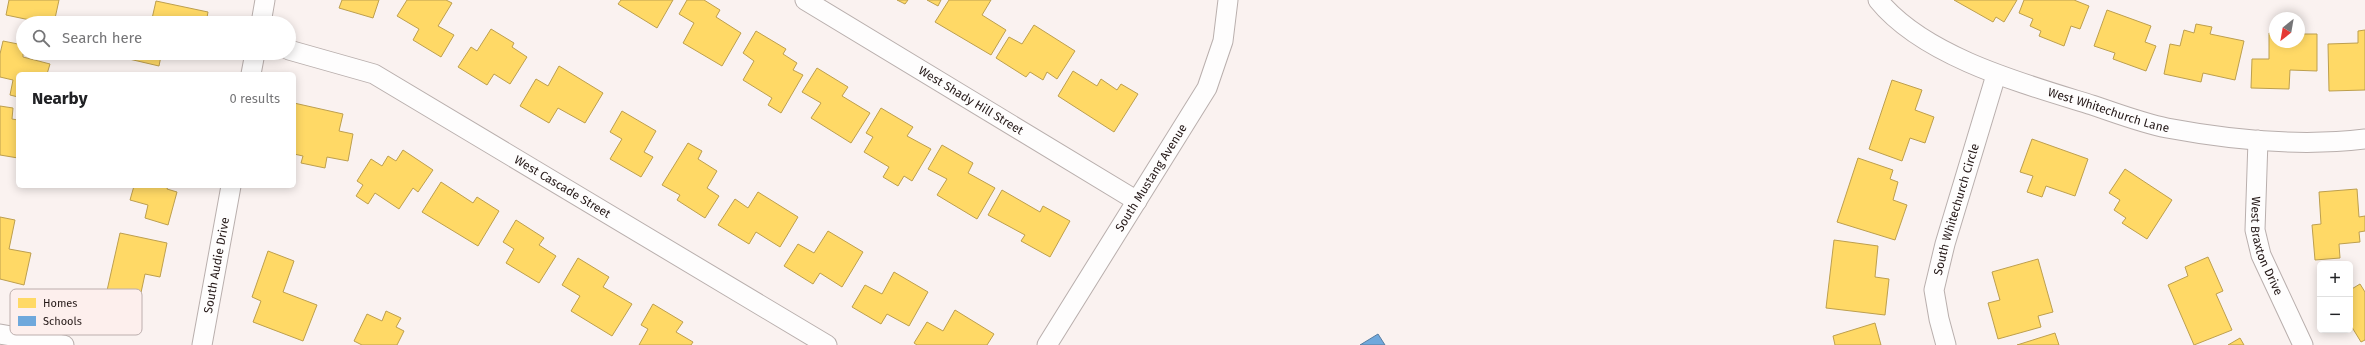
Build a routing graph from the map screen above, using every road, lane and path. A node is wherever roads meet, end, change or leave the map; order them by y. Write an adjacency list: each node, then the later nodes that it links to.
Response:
1 (265, 0): 5 (street)
2 (805, 0): 13 (street, West Shady Hill Street)
3 (1228, 0): 13 (street, South Mustang Avenue)
4 (1878, 0): 9 (street, West Whitechurch Lane)
5 (262, 16)
6 (296, 52): 17 (street, West Cascade Street)
7 (254, 60): 8 (street)
8 (252, 72)
9 (1996, 75): 11 (street, West Whitechurch Lane); 19 (street, South Whitechurch Circle)
10 (2365, 139): 11 (street, West Whitechurch Lane)
11 (2258, 140): 20 (street, West Braxton Drive)
12 (231, 188): 16 (street, South Audie Drive)
13 (1137, 201): 18 (street, South Mustang Avenue)
14 (0, 334): 15 (street)
15 (64, 345)
16 (202, 345)
17 (827, 345)
18 (1047, 345)
19 (1946, 345)
20 (2303, 345)

